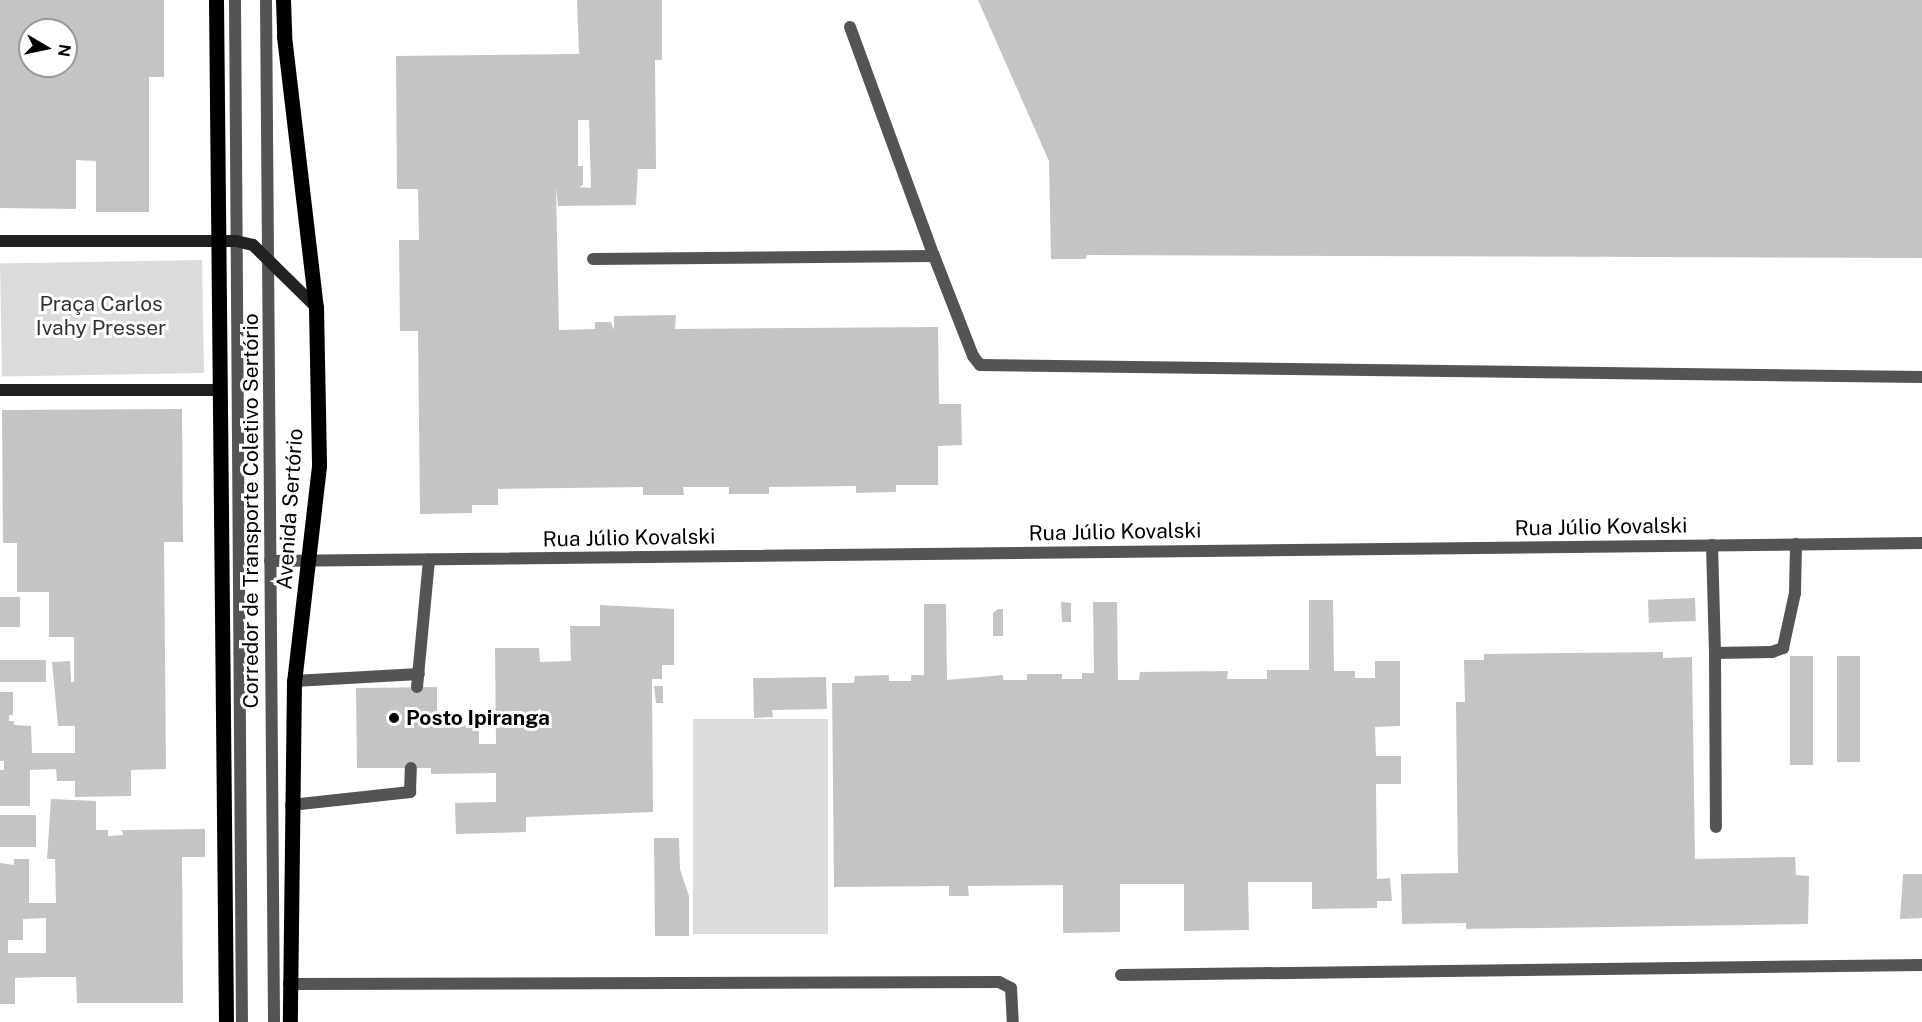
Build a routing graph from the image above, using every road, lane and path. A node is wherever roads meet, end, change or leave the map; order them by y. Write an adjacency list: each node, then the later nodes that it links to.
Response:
1 (216, 0): 6 (main road)
2 (235, 0): 8 (lane, Corredor de Transporte Coletivo Sertório)
3 (266, 0): 10 (lane, Corredor de Transporte Coletivo Sertório)
4 (283, 0): 12 (main road, Avenida Sertório)
5 (850, 27): 9 (lane)
6 (216, 239): 7 (main road); 8 (main road); 15 (main road)
7 (0, 241)
8 (236, 241): 10 (main road); 33 (lane, Corredor de Transporte Coletivo Sertório)
9 (934, 256): 11 (lane); 13 (lane)
10 (268, 259): 12 (main road); 21 (lane, Corredor de Transporte Coletivo Sertório)
11 (593, 259)
12 (316, 307): 19 (main road, Avenida Sertório)
13 (1922, 376)
14 (0, 390): 15 (main road)
15 (217, 390): 32 (main road)
16 (1922, 543): 17 (lane, Rua Júlio Kovalski)
17 (1796, 544): 18 (lane, Rua Júlio Kovalski); 22 (lane)
18 (1712, 545): 20 (lane, Rua Júlio Kovalski); 22 (lane)
19 (309, 559): 20 (lane, Rua Júlio Kovalski); 21 (lane, Rua Júlio Kovalski); 24 (main road, Avenida Sertório)
20 (429, 560): 23 (lane)
21 (270, 561): 34 (lane, Corredor de Transporte Coletivo Sertório)
22 (1715, 653): 28 (lane)
23 (419, 674): 24 (lane); 25 (lane)
24 (294, 681): 27 (main road, Avenida Sertório)
25 (417, 687)
26 (411, 768): 27 (lane)
27 (291, 805): 31 (main road, Avenida Sertório)
28 (1716, 828)
29 (1922, 965): 30 (lane)
30 (1121, 975)
31 (290, 984): 35 (main road, Avenida Sertório); 36 (lane)
32 (226, 1022)
33 (242, 1022)
34 (274, 1022)
35 (290, 1022)
36 (1013, 1022)

